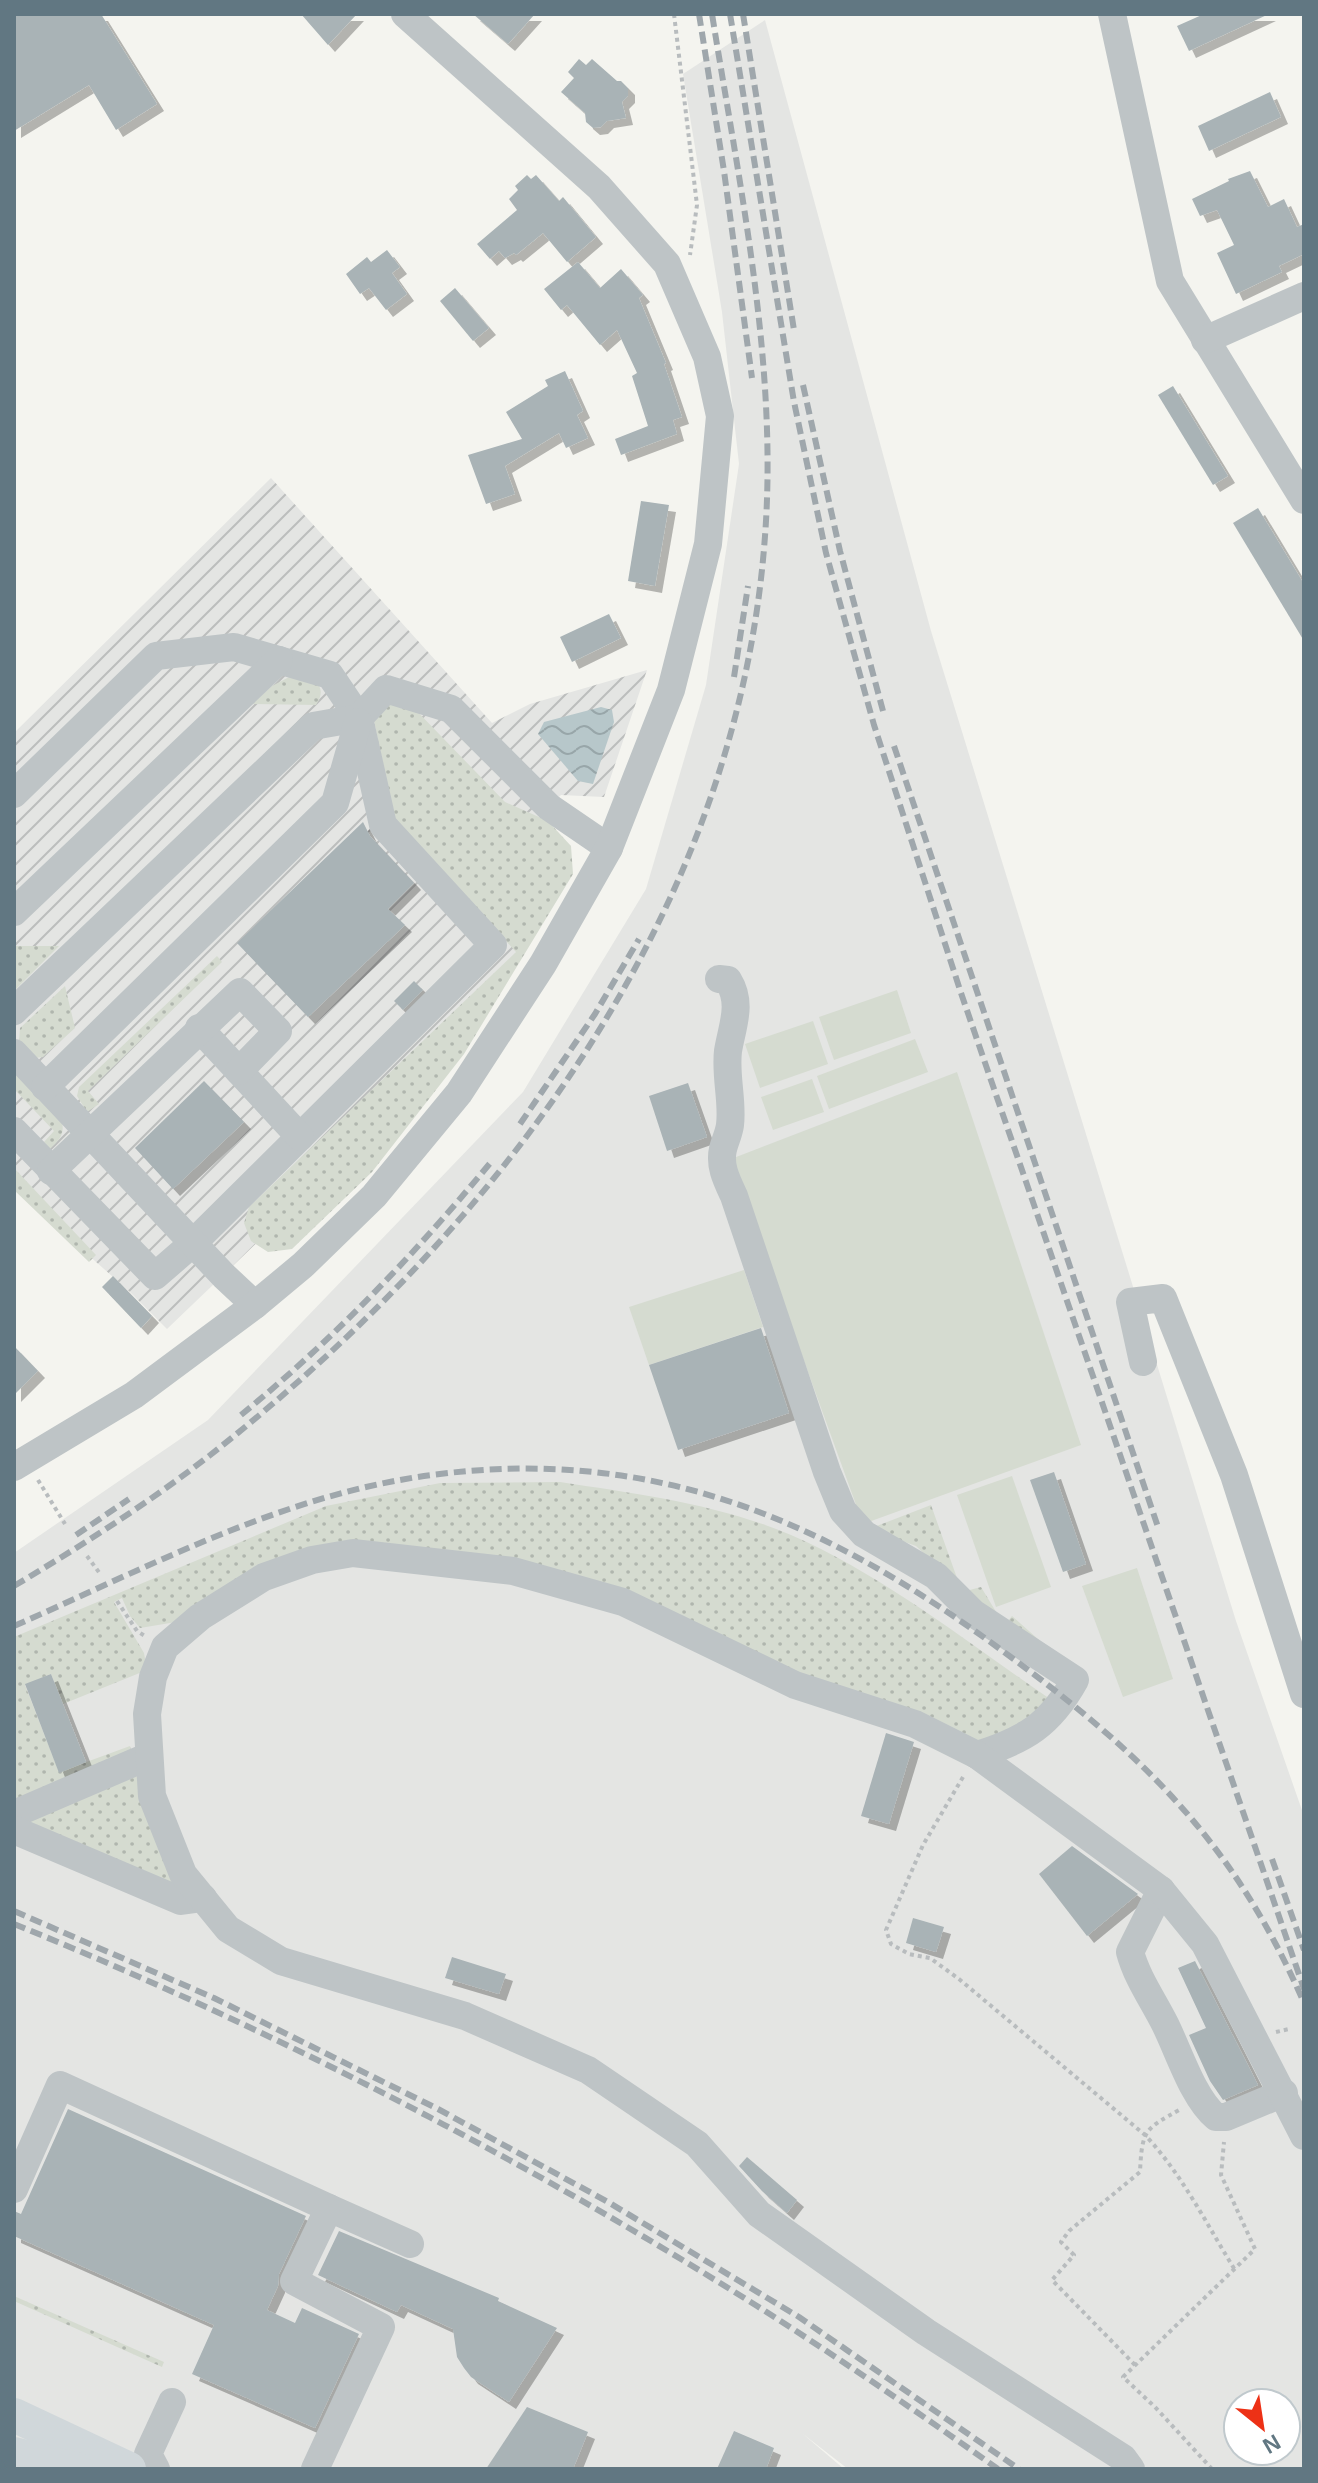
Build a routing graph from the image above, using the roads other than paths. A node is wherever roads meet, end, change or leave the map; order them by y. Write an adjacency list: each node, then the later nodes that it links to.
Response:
1 (405, 14): 9 (street)
2 (1112, 14): 4 (street)
3 (1304, 296): 4 (street)
4 (1205, 340): 5 (street)
5 (1304, 500)
6 (279, 660): 7 (street); 8 (street); 10 (street)
7 (359, 718): 9 (street); 12 (street); 16 (street); 19 (street)
8 (14, 794)
9 (609, 848): 22 (street)
10 (14, 912)
11 (719, 979): 26 (street)
12 (14, 1011)
13 (199, 1028): 15 (street); 15 (street); 18 (street)
14 (14, 1053): 16 (street)
15 (239, 1071): 19 (street)
16 (45, 1087): 18 (street)
17 (14, 1131): 20 (street)
18 (89, 1134): 20 (street); 21 (street)
19 (300, 1137): 21 (street)
20 (51, 1171): 21 (street)
21 (193, 1243): 22 (street)
22 (255, 1305): 24 (street)
23 (1143, 1362): 25 (street)
24 (20, 1464)
25 (1304, 1694)
26 (977, 1755): 27 (street); 30 (street)
27 (149, 1756): 28 (street); 31 (street)
28 (14, 1814)
29 (14, 1830): 31 (street)
30 (1161, 1890): 32 (street); 32 (street)
31 (203, 1898): 44 (street)
32 (1284, 2093): 33 (street)
33 (1304, 2136)
34 (14, 2189): 35 (street)
35 (329, 2208): 36 (street); 43 (street)
36 (410, 2244)
37 (172, 2402): 42 (street)
38 (14, 2415): 41 (main road)
39 (30, 2461): 40 (main road)
40 (76, 2469)
41 (129, 2469)
42 (156, 2469)
43 (315, 2469)
44 (1131, 2469)

